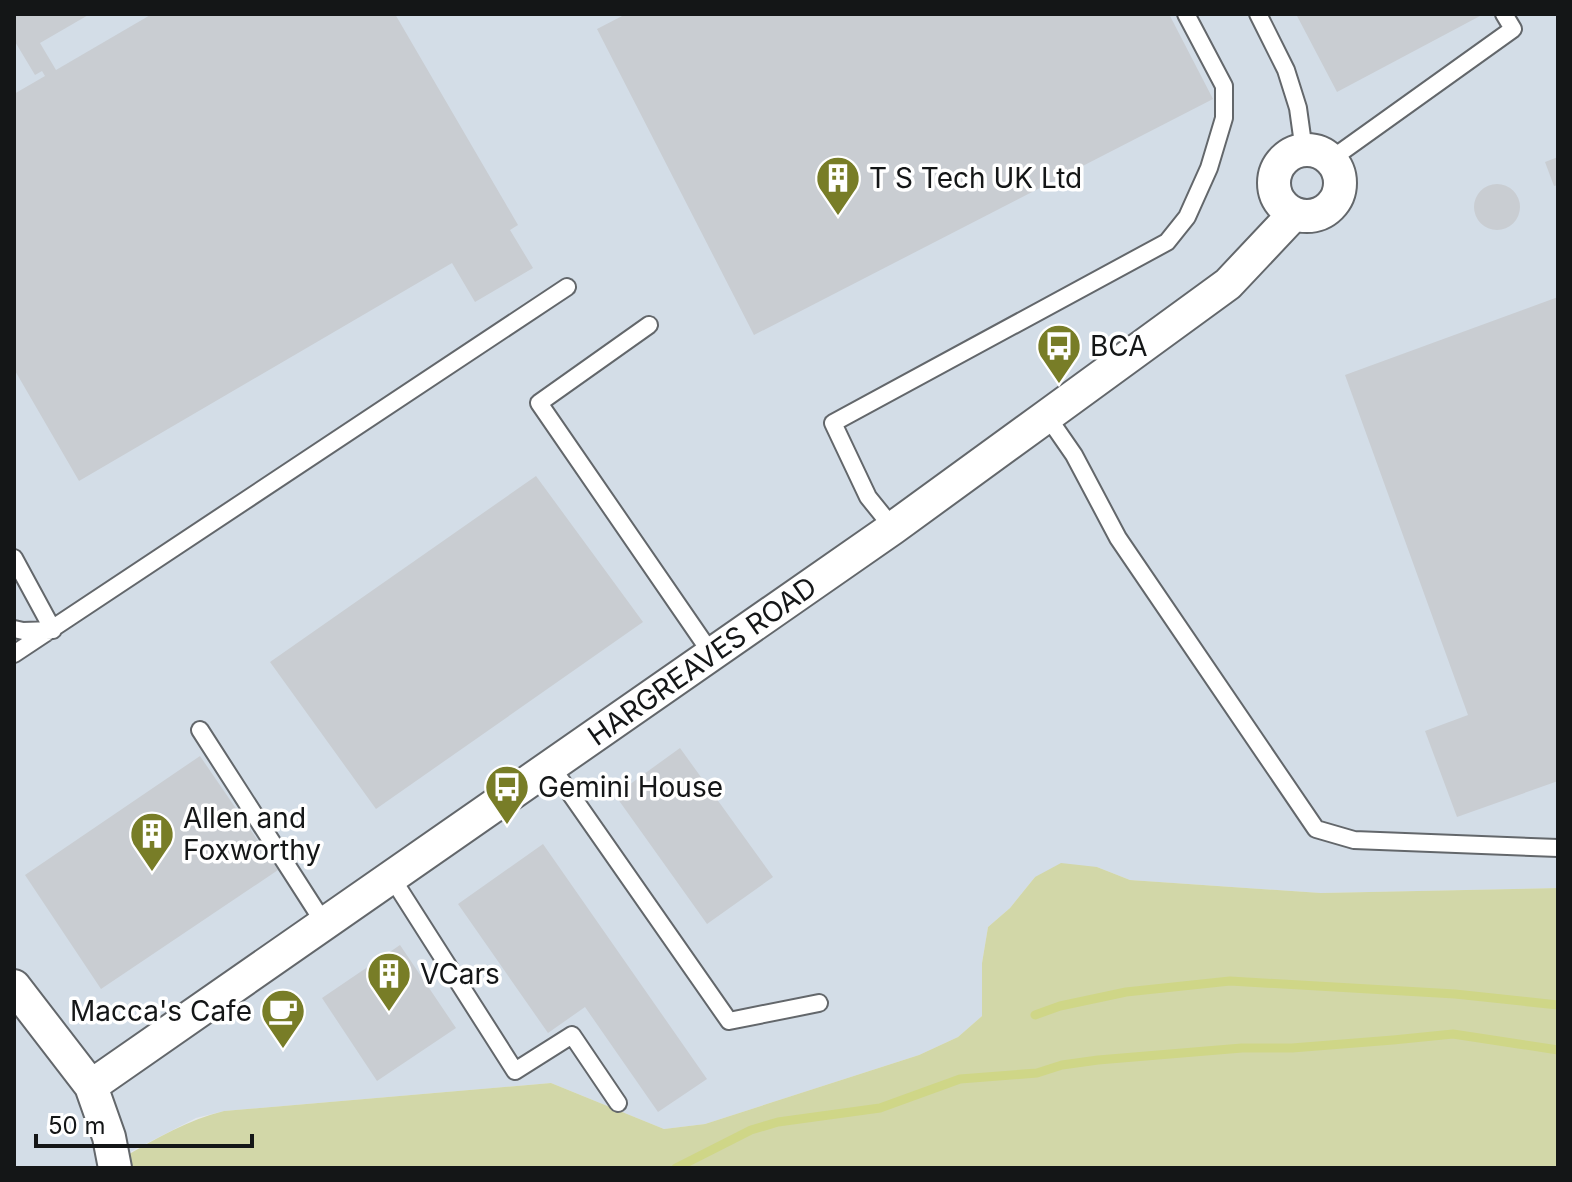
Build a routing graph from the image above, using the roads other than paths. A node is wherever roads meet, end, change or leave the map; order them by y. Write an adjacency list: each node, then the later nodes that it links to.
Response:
1 (1186, 14): 9 (lane)
2 (1258, 14): 4 (lane)
3 (1504, 14): 4 (lane)
4 (1317, 156): 5 (street); 5 (street)
5 (1294, 214): 8 (street, HARGREAVES ROAD)
6 (567, 287): 12 (lane)
7 (649, 325): 13 (lane)
8 (1047, 416): 9 (street, HARGREAVES ROAD); 17 (lane)
9 (893, 528): 13 (street, HARGREAVES ROAD)
10 (14, 558): 12 (lane)
11 (14, 629): 12 (lane)
12 (53, 630): 14 (lane)
13 (711, 653): 16 (street, HARGREAVES ROAD)
14 (14, 654)
15 (200, 730): 19 (lane)
16 (551, 766): 18 (street, HARGREAVES ROAD); 21 (lane)
17 (1558, 848)
18 (392, 878): 19 (street, HARGREAVES ROAD); 23 (lane)
19 (324, 923): 22 (street, HARGREAVES ROAD)
20 (19, 1003): 22 (street)
21 (819, 1003)
22 (91, 1086): 24 (street)
23 (618, 1103)
24 (115, 1168)

